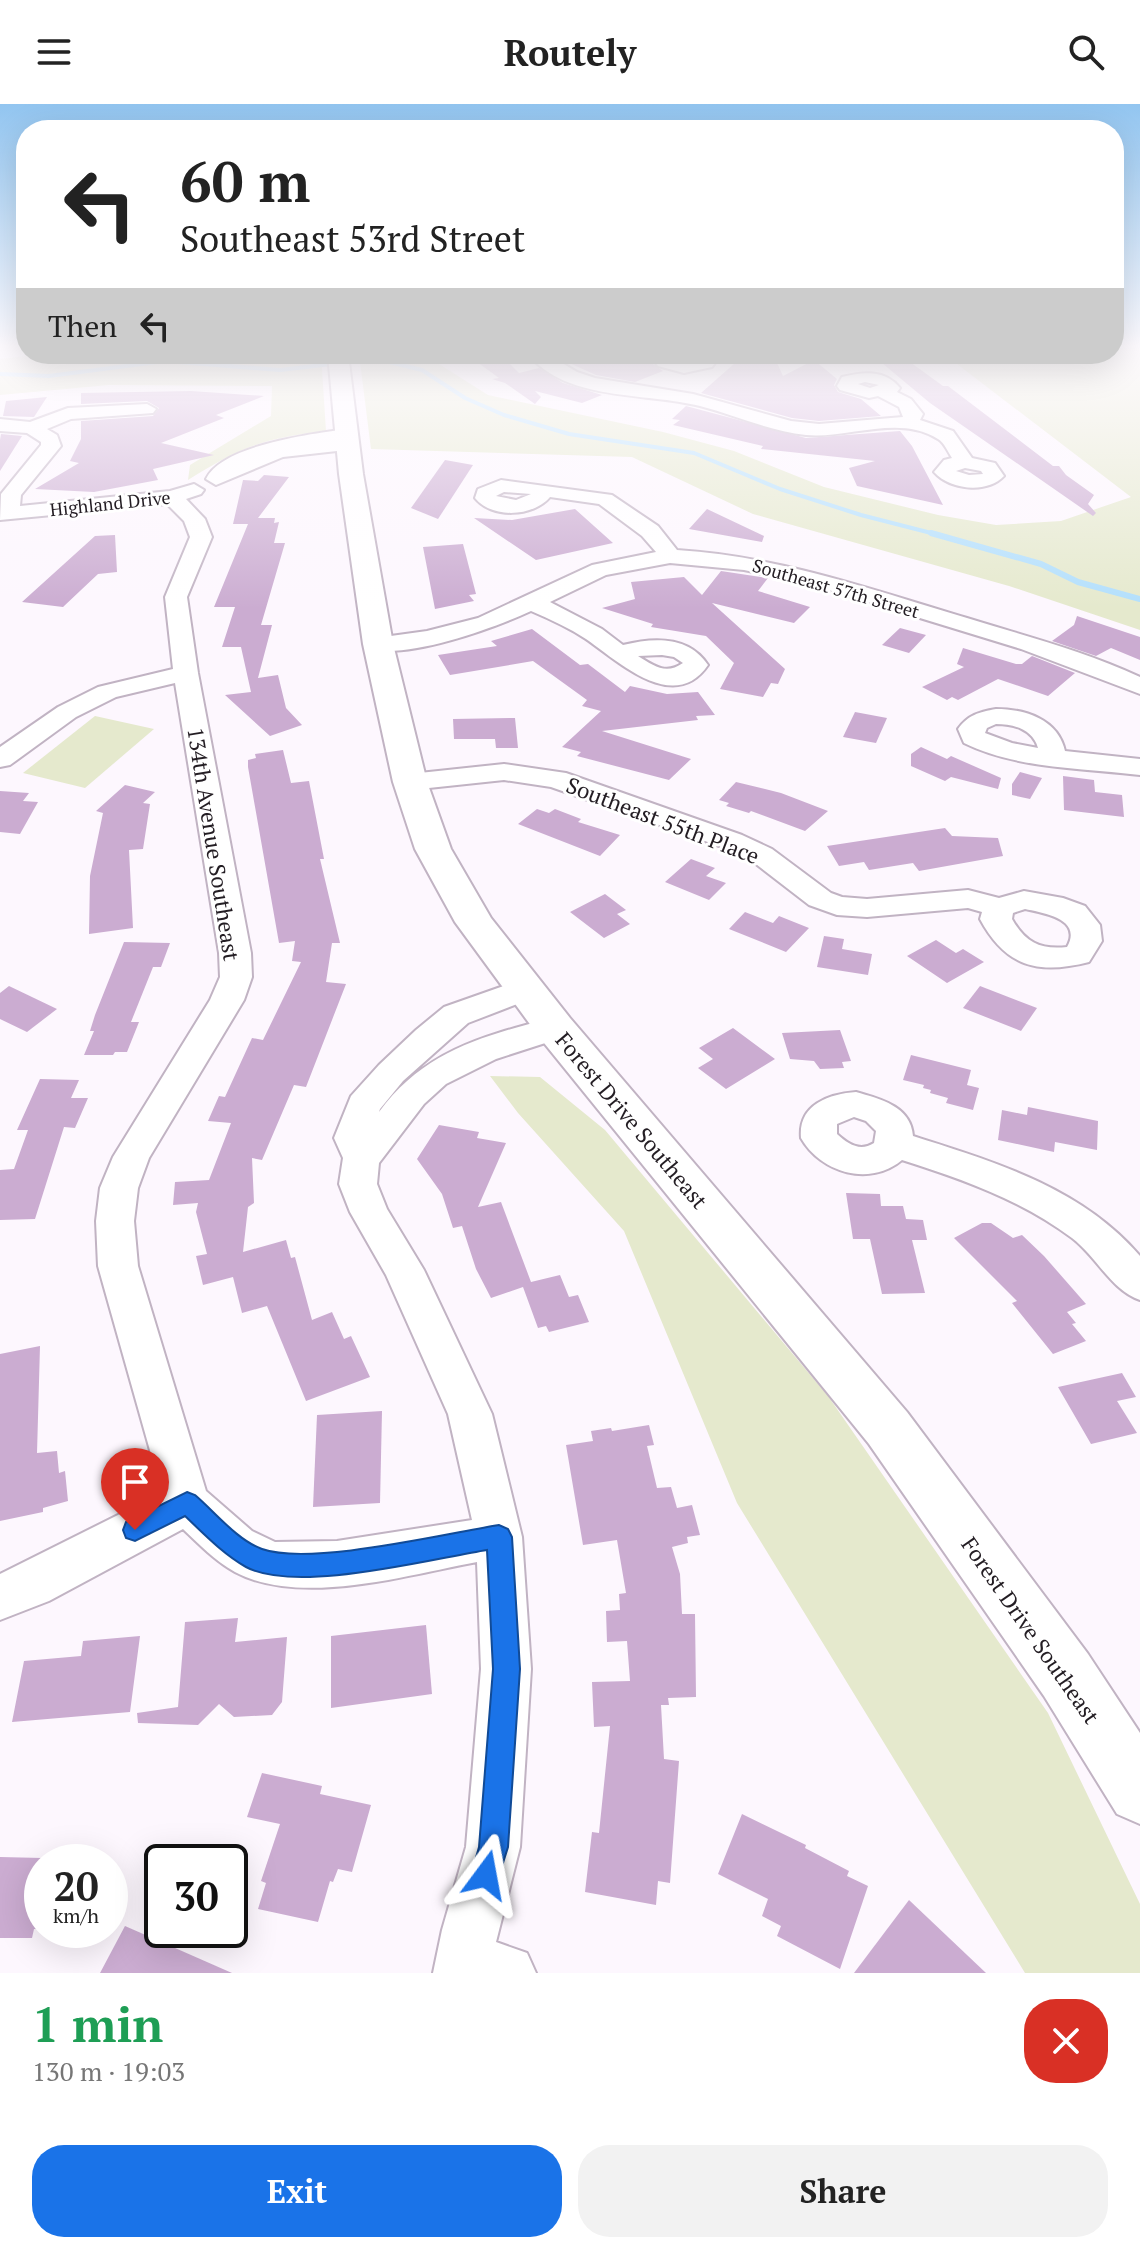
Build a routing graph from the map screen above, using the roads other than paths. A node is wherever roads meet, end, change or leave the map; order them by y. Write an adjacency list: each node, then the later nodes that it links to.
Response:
1 (42, 434): 8 (street)
2 (346, 434): 4 (main road, Forest Drive Southeast)
3 (944, 434): 5 (street)
4 (347, 440): 7 (street, Highland Drive); 11 (main road, Forest Drive Southeast)
5 (965, 462)
6 (544, 492): 9 (street)
7 (172, 497): 8 (street, Highland Drive); 13 (street, 134th Avenue Southeast)
8 (5, 514)
9 (670, 556): 10 (street, Southeast 57th Street); 14 (street, Southeast 57th Street)
10 (533, 603): 11 (street, Southeast 57th Street); 12 (street)
11 (378, 644): 18 (main road, Forest Drive Southeast)
12 (620, 653)
13 (186, 673): 16 (street); 24 (street, 134th Avenue Southeast)
14 (1140, 686)
15 (1052, 756): 17 (street)
16 (0, 759)
17 (1140, 767)
18 (410, 782): 19 (street, Southeast 55th Place); 20 (main road, Forest Drive Southeast)
19 (999, 907)
20 (540, 1008): 22 (street); 22 (street); 27 (main road, Forest Drive Southeast)
21 (895, 1144): 23 (street)
22 (361, 1158): 25 (street)
23 (1140, 1284)
24 (187, 1503): 25 (street); 26 (street)
25 (499, 1537): 28 (street)
26 (0, 1597)
27 (1140, 1791)
28 (478, 1970)

